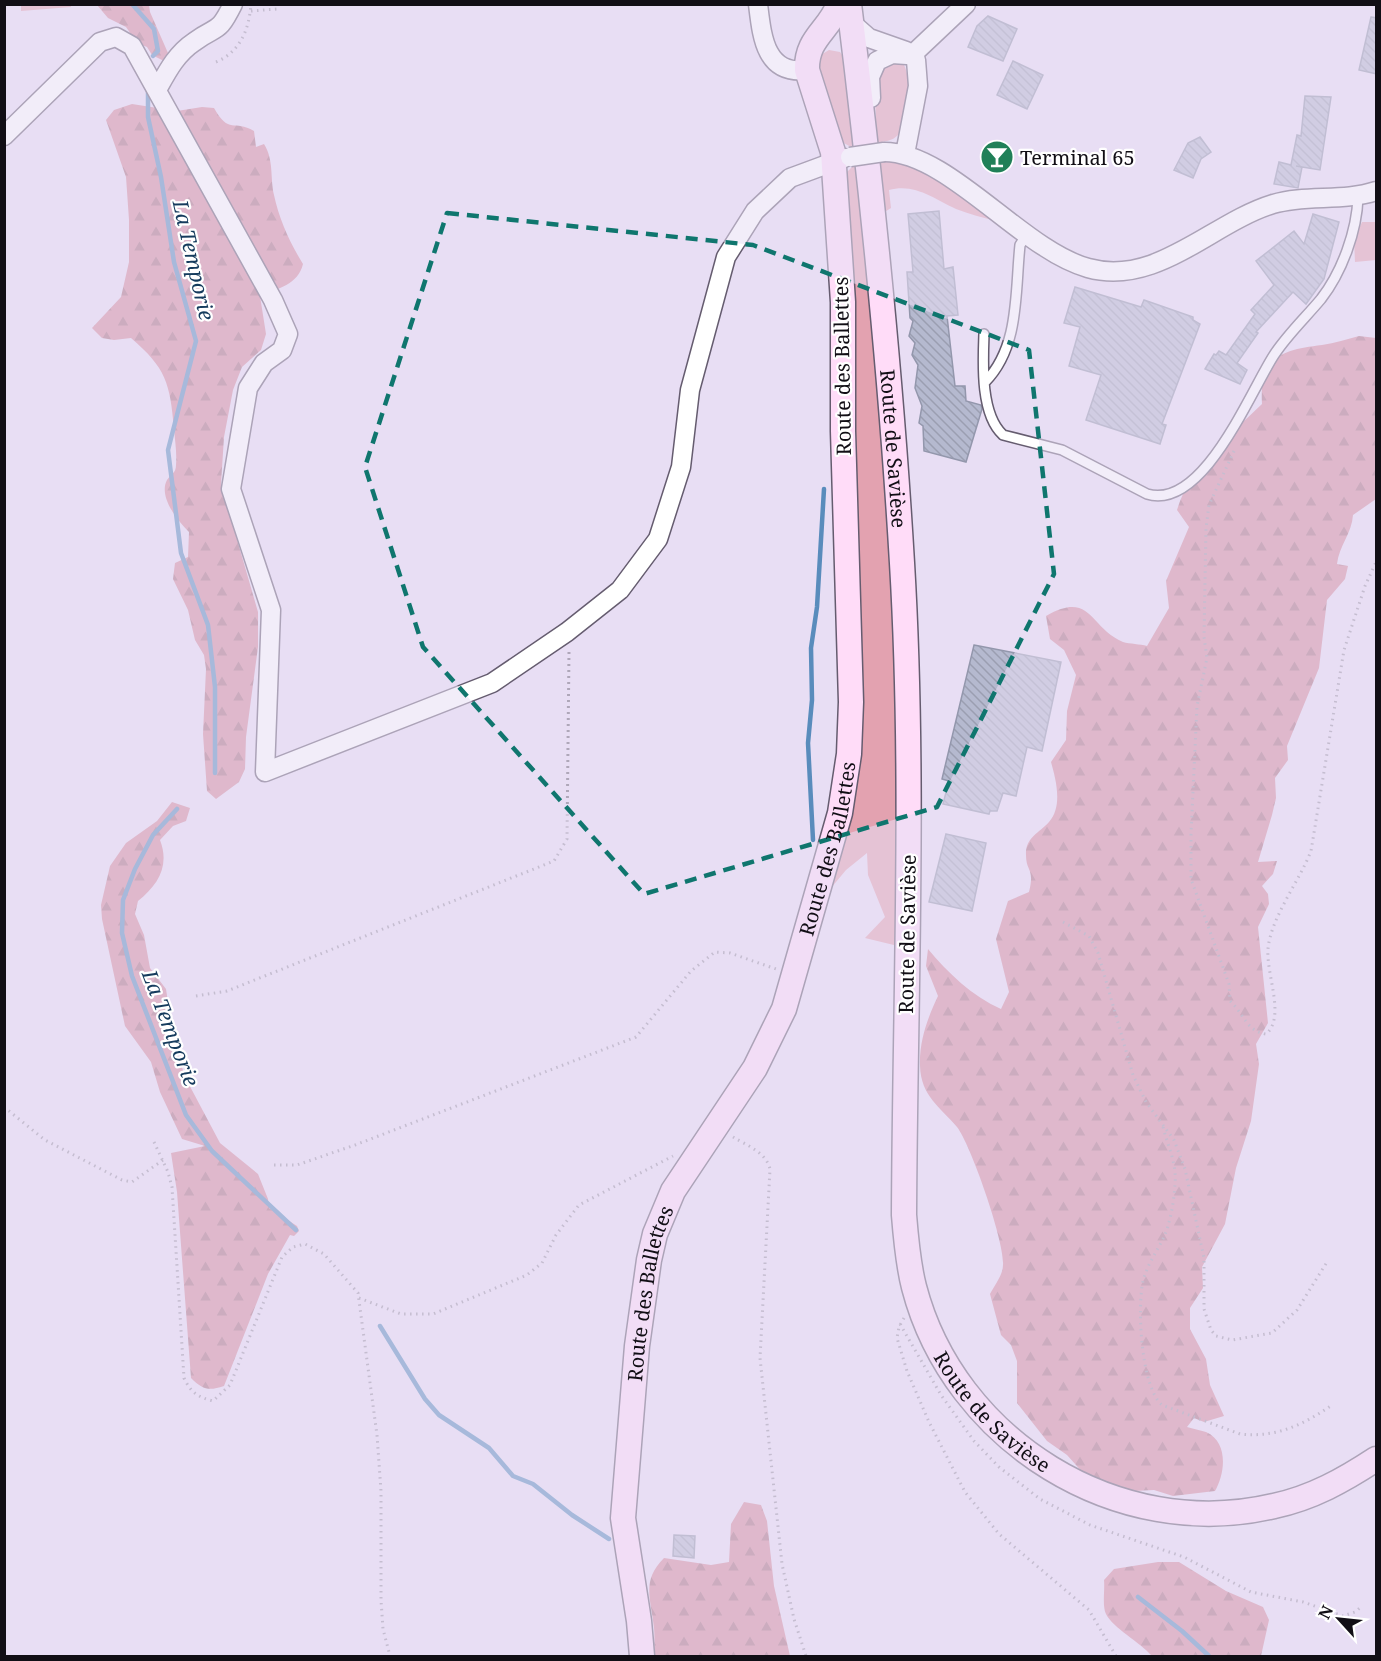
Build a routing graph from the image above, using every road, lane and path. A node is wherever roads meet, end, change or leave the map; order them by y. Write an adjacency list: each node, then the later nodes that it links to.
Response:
1 (233, 4): 12 (street)
2 (251, 4): 6 (path)
3 (758, 4): 11 (street)
4 (966, 4): 8 (street)
5 (277, 9): 6 (path)
6 (251, 11): 10 (path)
7 (846, 11): 8 (street); 9 (street, Route de Savièse); 11 (street)
8 (912, 55): 13 (street); 15 (street)
9 (856, 56): 11 (street); 13 (street, Route de Savièse)
10 (216, 62)
11 (807, 70): 16 (street, Route des Ballettes)
12 (157, 90): 14 (street); 24 (street)
13 (865, 134): 37 (street, Route de Savièse)
14 (4, 136)
15 (905, 154): 16 (street, bridge); 19 (street)
16 (841, 159): 24 (street); 26 (street, Route des Ballettes)
17 (1377, 191): 18 (street)
18 (1358, 197): 19 (street); 21 (lane)
19 (1027, 234): 21 (lane)
20 (984, 334): 21 (lane)
21 (984, 382)
22 (1239, 442): 23 (path)
23 (1377, 562)
24 (569, 630): 27 (path)
25 (1063, 922): 29 (path)
26 (795, 973): 30 (street, Route des Ballettes); 34 (path)
27 (195, 996)
28 (4, 1107): 33 (path)
29 (1163, 1125): 35 (path); 38 (path)
30 (717, 1126): 32 (street, Route des Ballettes); 42 (path)
31 (154, 1142): 33 (path)
32 (695, 1157): 36 (path); 41 (street, Route des Ballettes)
33 (163, 1160): 36 (path)
34 (274, 1165)
35 (1327, 1263)
36 (359, 1298): 40 (path)
37 (920, 1308): 39 (street, Route de Savièse); 43 (path)
38 (1332, 1405)
39 (1377, 1459)
40 (390, 1656)
41 (642, 1656)
42 (807, 1656)
43 (1116, 1656)

